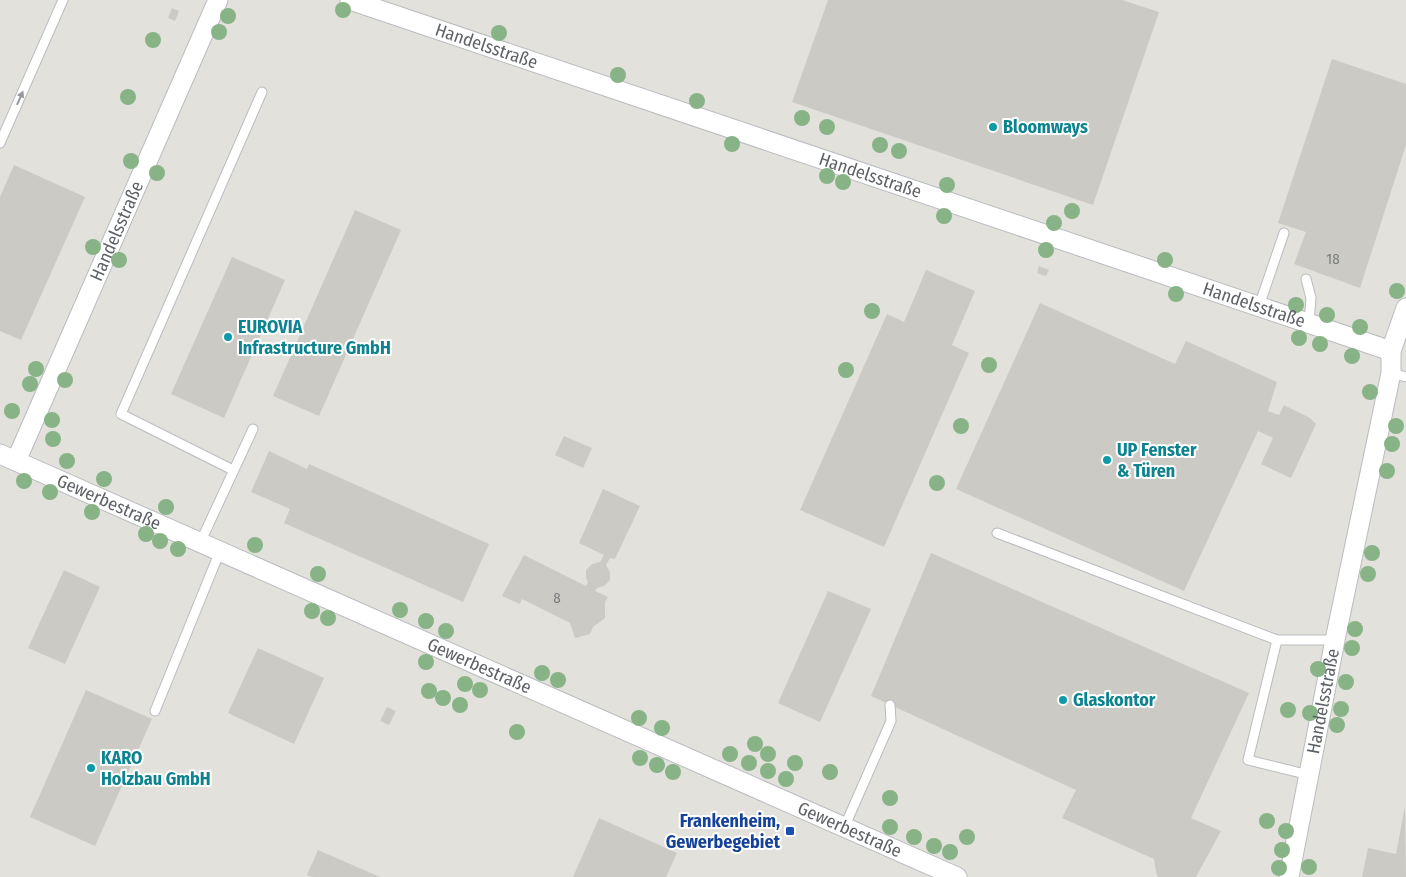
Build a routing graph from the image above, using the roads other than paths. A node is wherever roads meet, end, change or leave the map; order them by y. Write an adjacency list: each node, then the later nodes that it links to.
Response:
1 (63, 0): 5 (lane, one-way to 1)
2 (218, 0): 14 (street, Handelsstraße)
3 (350, 0): 8 (street, Handelsstraße)
4 (262, 92): 15 (lane)
5 (0, 143)
6 (1284, 232): 8 (lane)
7 (1306, 279): 10 (lane)
8 (1259, 306): 10 (street, Handelsstraße)
9 (1406, 308): 11 (street, Handelsstraße)
10 (1309, 323): 11 (street, Handelsstraße)
11 (1391, 351): 12 (street, Handelsstraße)
12 (1398, 375): 20 (street, Handelsstraße)
13 (253, 429): 15 (lane)
14 (8, 458): 17 (street, Gewerbestraße)
15 (234, 470): 17 (lane)
16 (997, 533): 19 (lane)
17 (200, 543): 18 (street, Gewerbestraße)
18 (220, 552): 22 (lane); 24 (street, Gewerbestraße)
19 (1277, 640): 20 (lane); 23 (lane)
20 (1335, 640): 23 (street, Handelsstraße)
21 (890, 705): 24 (lane)
22 (155, 710)
23 (1309, 775): 26 (street, Handelsstraße)
24 (844, 828): 25 (street, Gewerbestraße)
25 (957, 877)
26 (1289, 877)

